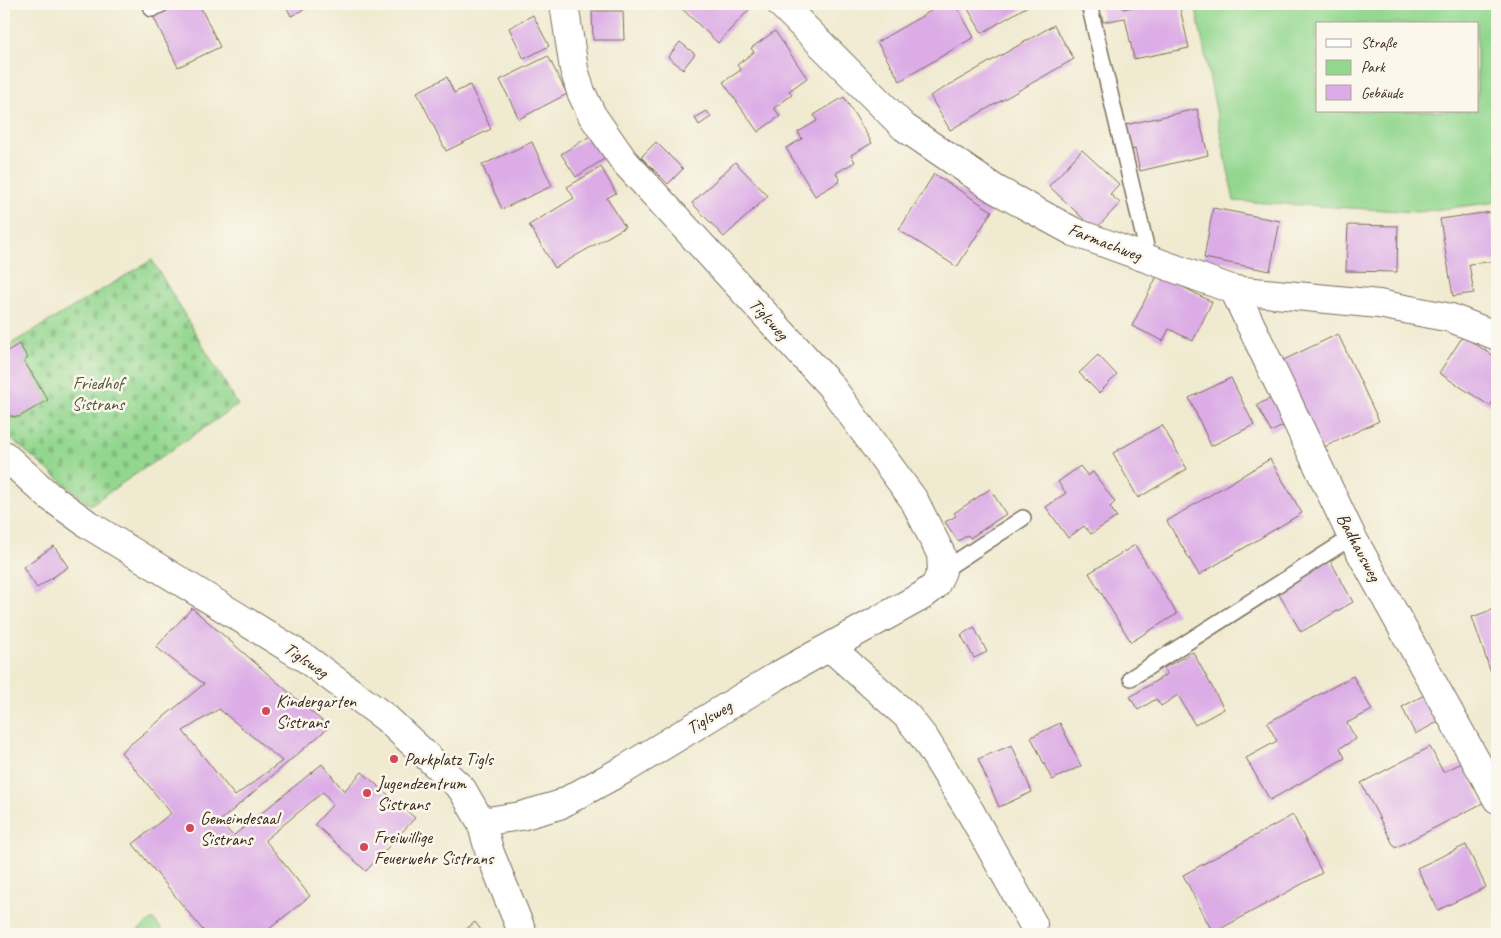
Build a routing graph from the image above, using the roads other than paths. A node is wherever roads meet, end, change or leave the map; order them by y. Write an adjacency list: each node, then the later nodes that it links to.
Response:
1 (564, 4): 10 (street, Tiglsweg)
2 (782, 4): 4 (street, Farmachweg)
3 (1089, 4): 4 (lane)
4 (1149, 259): 5 (street, Farmachweg)
5 (1234, 290): 6 (street, Farmachweg); 9 (street, Badhausweg)
6 (1497, 336)
7 (4, 455): 14 (street, Tiglsweg)
8 (1023, 518): 10 (lane)
9 (1352, 537): 12 (lane); 13 (street, Badhausweg)
10 (942, 571): 11 (street, Tiglsweg)
11 (831, 648): 14 (street, Tiglsweg); 15 (street)
12 (1131, 678)
13 (1497, 799)
14 (481, 822): 16 (street)
15 (1032, 924)
16 (523, 934)

